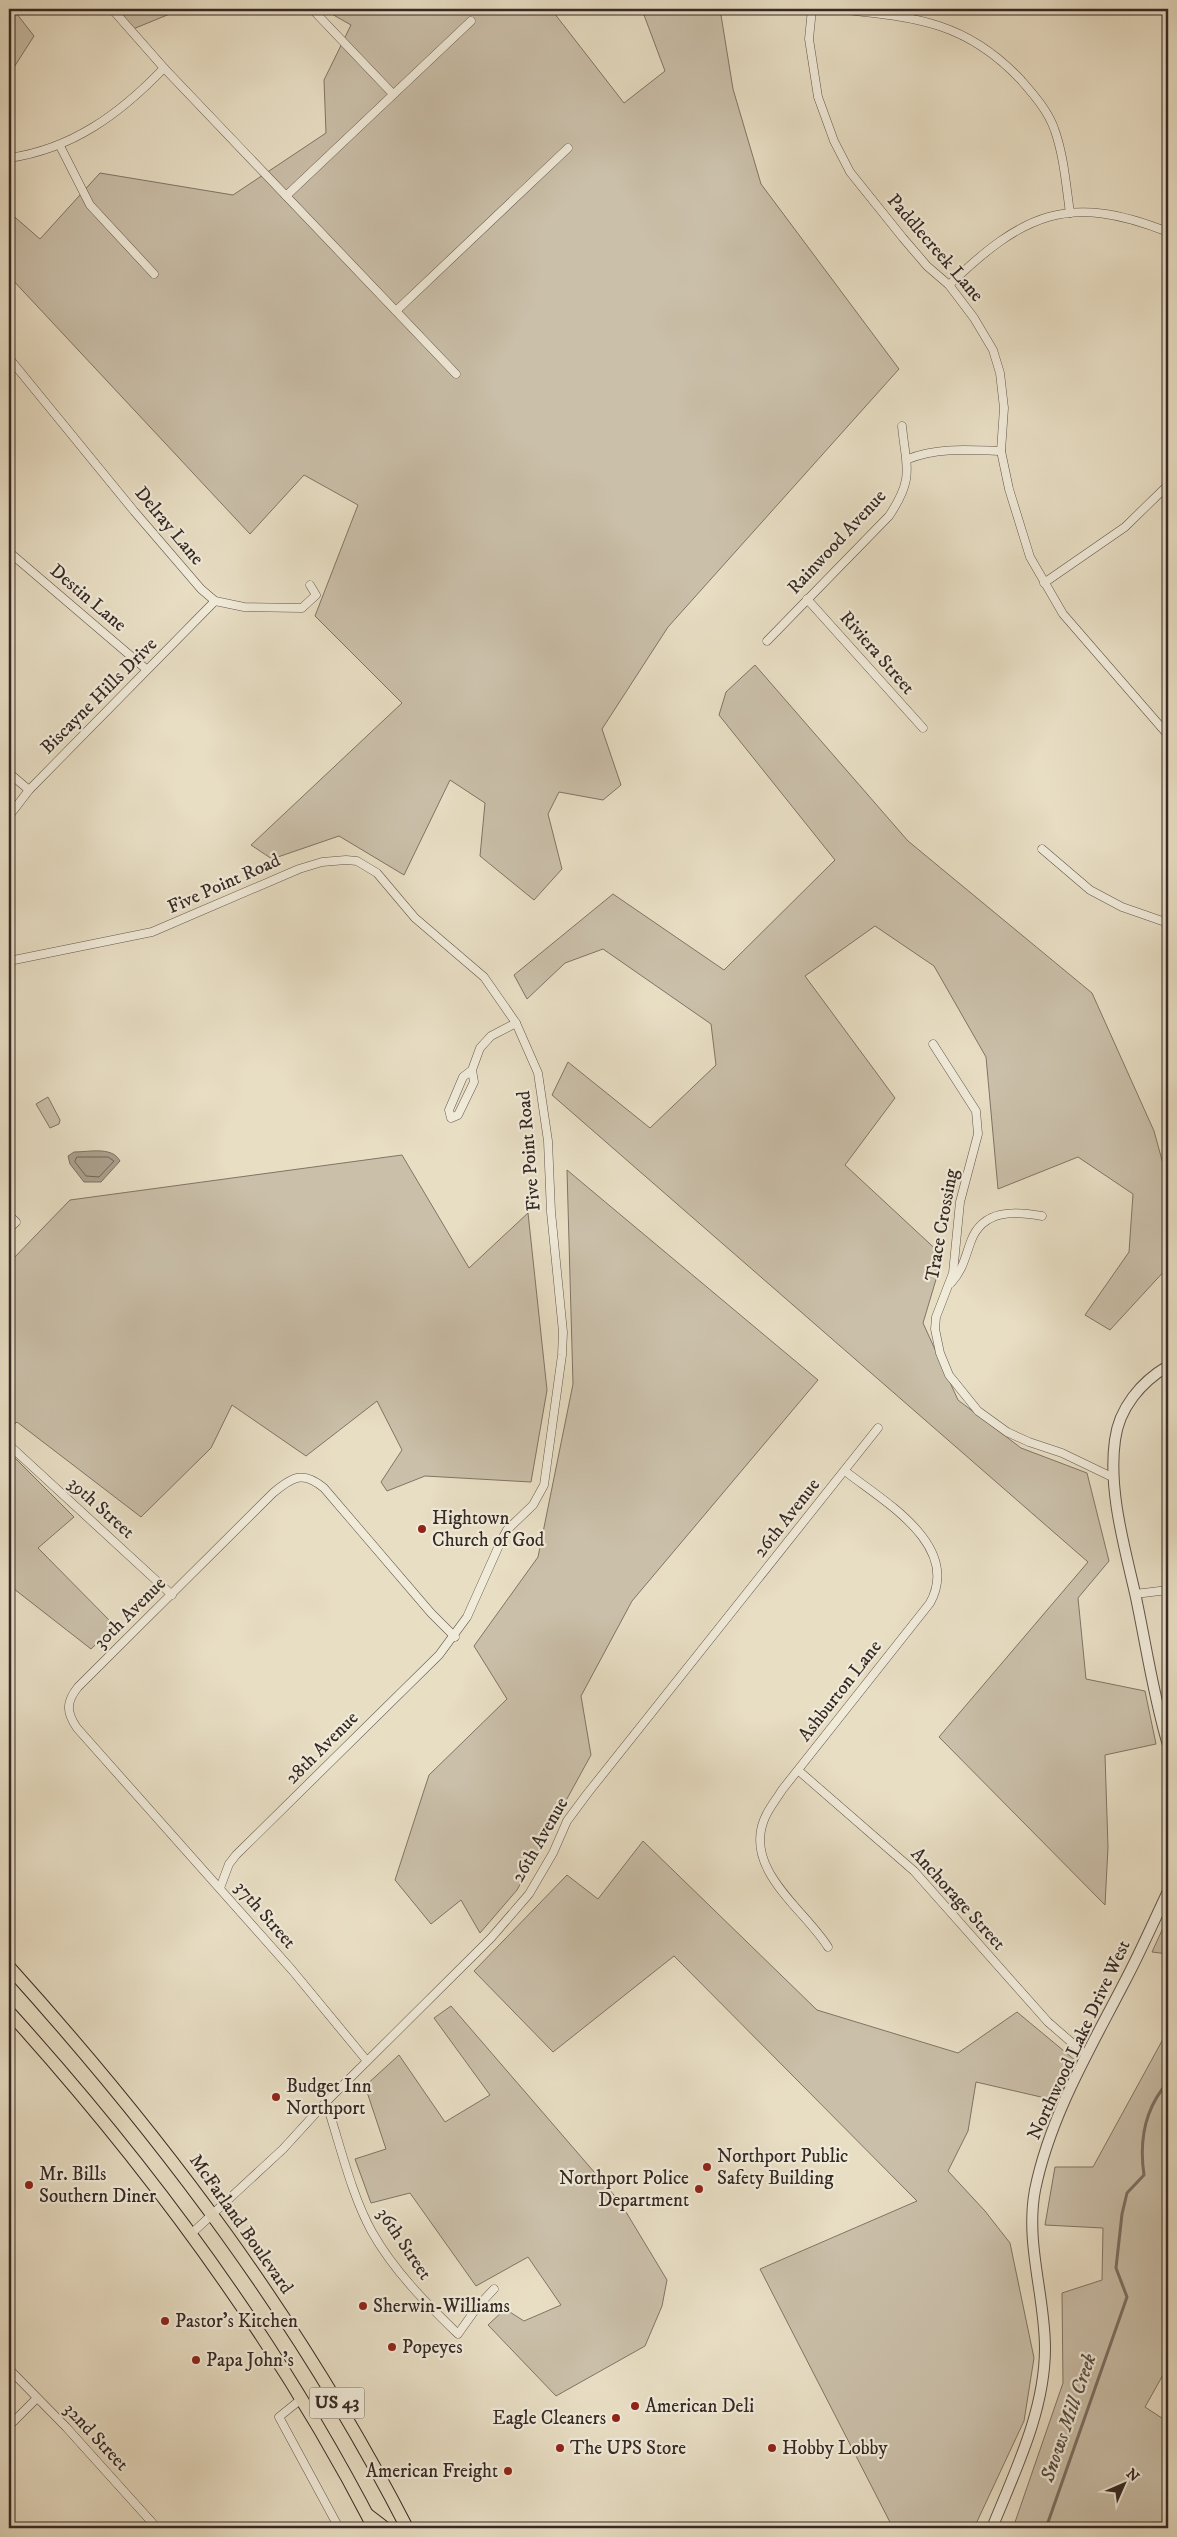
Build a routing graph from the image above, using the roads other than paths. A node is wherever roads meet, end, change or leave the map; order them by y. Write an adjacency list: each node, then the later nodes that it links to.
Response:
1 (112, 9): 6 (street)
2 (312, 9): 7 (street)
3 (812, 9): 15 (street, Paddlecreek Lane)
4 (836, 9): 12 (street)
5 (471, 21): 7 (street)
6 (164, 68): 8 (street); 11 (street)
7 (393, 94): 11 (street)
8 (60, 146): 10 (street); 14 (street)
9 (568, 148): 16 (street)
10 (9, 158)
11 (286, 196): 16 (street)
12 (1070, 212): 13 (street); 15 (street)
13 (1168, 232)
14 (154, 274)
15 (949, 285): 20 (street, Paddlecreek Lane)
16 (396, 311): 18 (street)
17 (11, 361): 27 (street, Delray Lane)
18 (456, 374)
19 (902, 426): 21 (street, Rainwood Avenue)
20 (1001, 451): 21 (street); 24 (street, Paddlecreek Lane)
21 (908, 460): 26 (street, Rainwood Avenue)
22 (1168, 485): 24 (street)
23 (9, 552): 29 (street, Destin Lane)
24 (1044, 584): 31 (street, Paddlecreek Lane)
25 (310, 585): 27 (street)
26 (806, 599): 28 (street, Rainwood Avenue); 30 (street, Riviera Street)
27 (215, 601): 29 (street, Biscayne Hills Drive)
28 (767, 642)
29 (146, 669): 33 (street, Biscayne Hills Drive)
30 (923, 728)
31 (1168, 735)
32 (9, 773): 33 (street)
33 (29, 790): 34 (street, Biscayne Hills Drive)
34 (9, 816)
35 (1042, 850): 36 (street)
36 (1168, 923)
37 (9, 961): 38 (street, Five Point Road)
38 (516, 1022): 40 (street); 55 (street, Five Point Road)
39 (933, 1044): 46 (street, Trace Crossing)
40 (472, 1070): 41 (street); 42 (street)
41 (456, 1092): 42 (street); 42 (street)
42 (467, 1097)
43 (9, 1215): 45 (street)
44 (1042, 1216): 46 (street)
45 (9, 1228)
46 (950, 1284): 51 (street, Trace Crossing)
47 (1168, 1366): 51 (street)
48 (878, 1428): 50 (street, 26th Avenue)
49 (9, 1445): 54 (street, 39th Street)
50 (845, 1471): 57 (street, Ashburton Lane); 65 (street, 26th Avenue)
51 (1112, 1477): 53 (street)
52 (1168, 1590): 53 (street)
53 (1135, 1594): 56 (street)
54 (172, 1595): 55 (street, 30th Avenue); 58 (street, 30th Avenue)
55 (454, 1637): 59 (street, 28th Avenue)
56 (1168, 1745)
57 (798, 1771): 61 (street, Ashburton Lane); 64 (street, Anchorage Street)
58 (135, 1792): 59 (street, 37th Street)
59 (220, 1888): 65 (street, 37th Street)
60 (1168, 1891): 64 (street, Northwood Lake Drive West)
61 (828, 1947)
62 (9, 1967): 67 (highway, McFarland Boulevard / US 43)
63 (9, 2012): 68 (highway, US 43)
64 (1086, 2055): 80 (street, Northwood Lake Drive West)
65 (367, 2061): 66 (street, 26th Avenue)
66 (326, 2102): 67 (street, 26th Avenue); 69 (street, 36th Street)
67 (213, 2214): 68 (street, 26th Avenue); 79 (highway, McFarland Boulevard / US 43)
68 (191, 2234): 72 (highway, US 43)
69 (494, 2289)
70 (9, 2369): 71 (street, 32nd Street)
71 (37, 2398): 73 (street); 75 (street, 32nd Street)
72 (300, 2400): 74 (highway, US 43); 76 (street)
73 (9, 2426)
74 (366, 2514): 77 (highway, US 43); 78 (highway)
75 (157, 2528)
76 (339, 2528)
77 (374, 2528)
78 (385, 2528)
79 (407, 2528)
80 (992, 2528)

